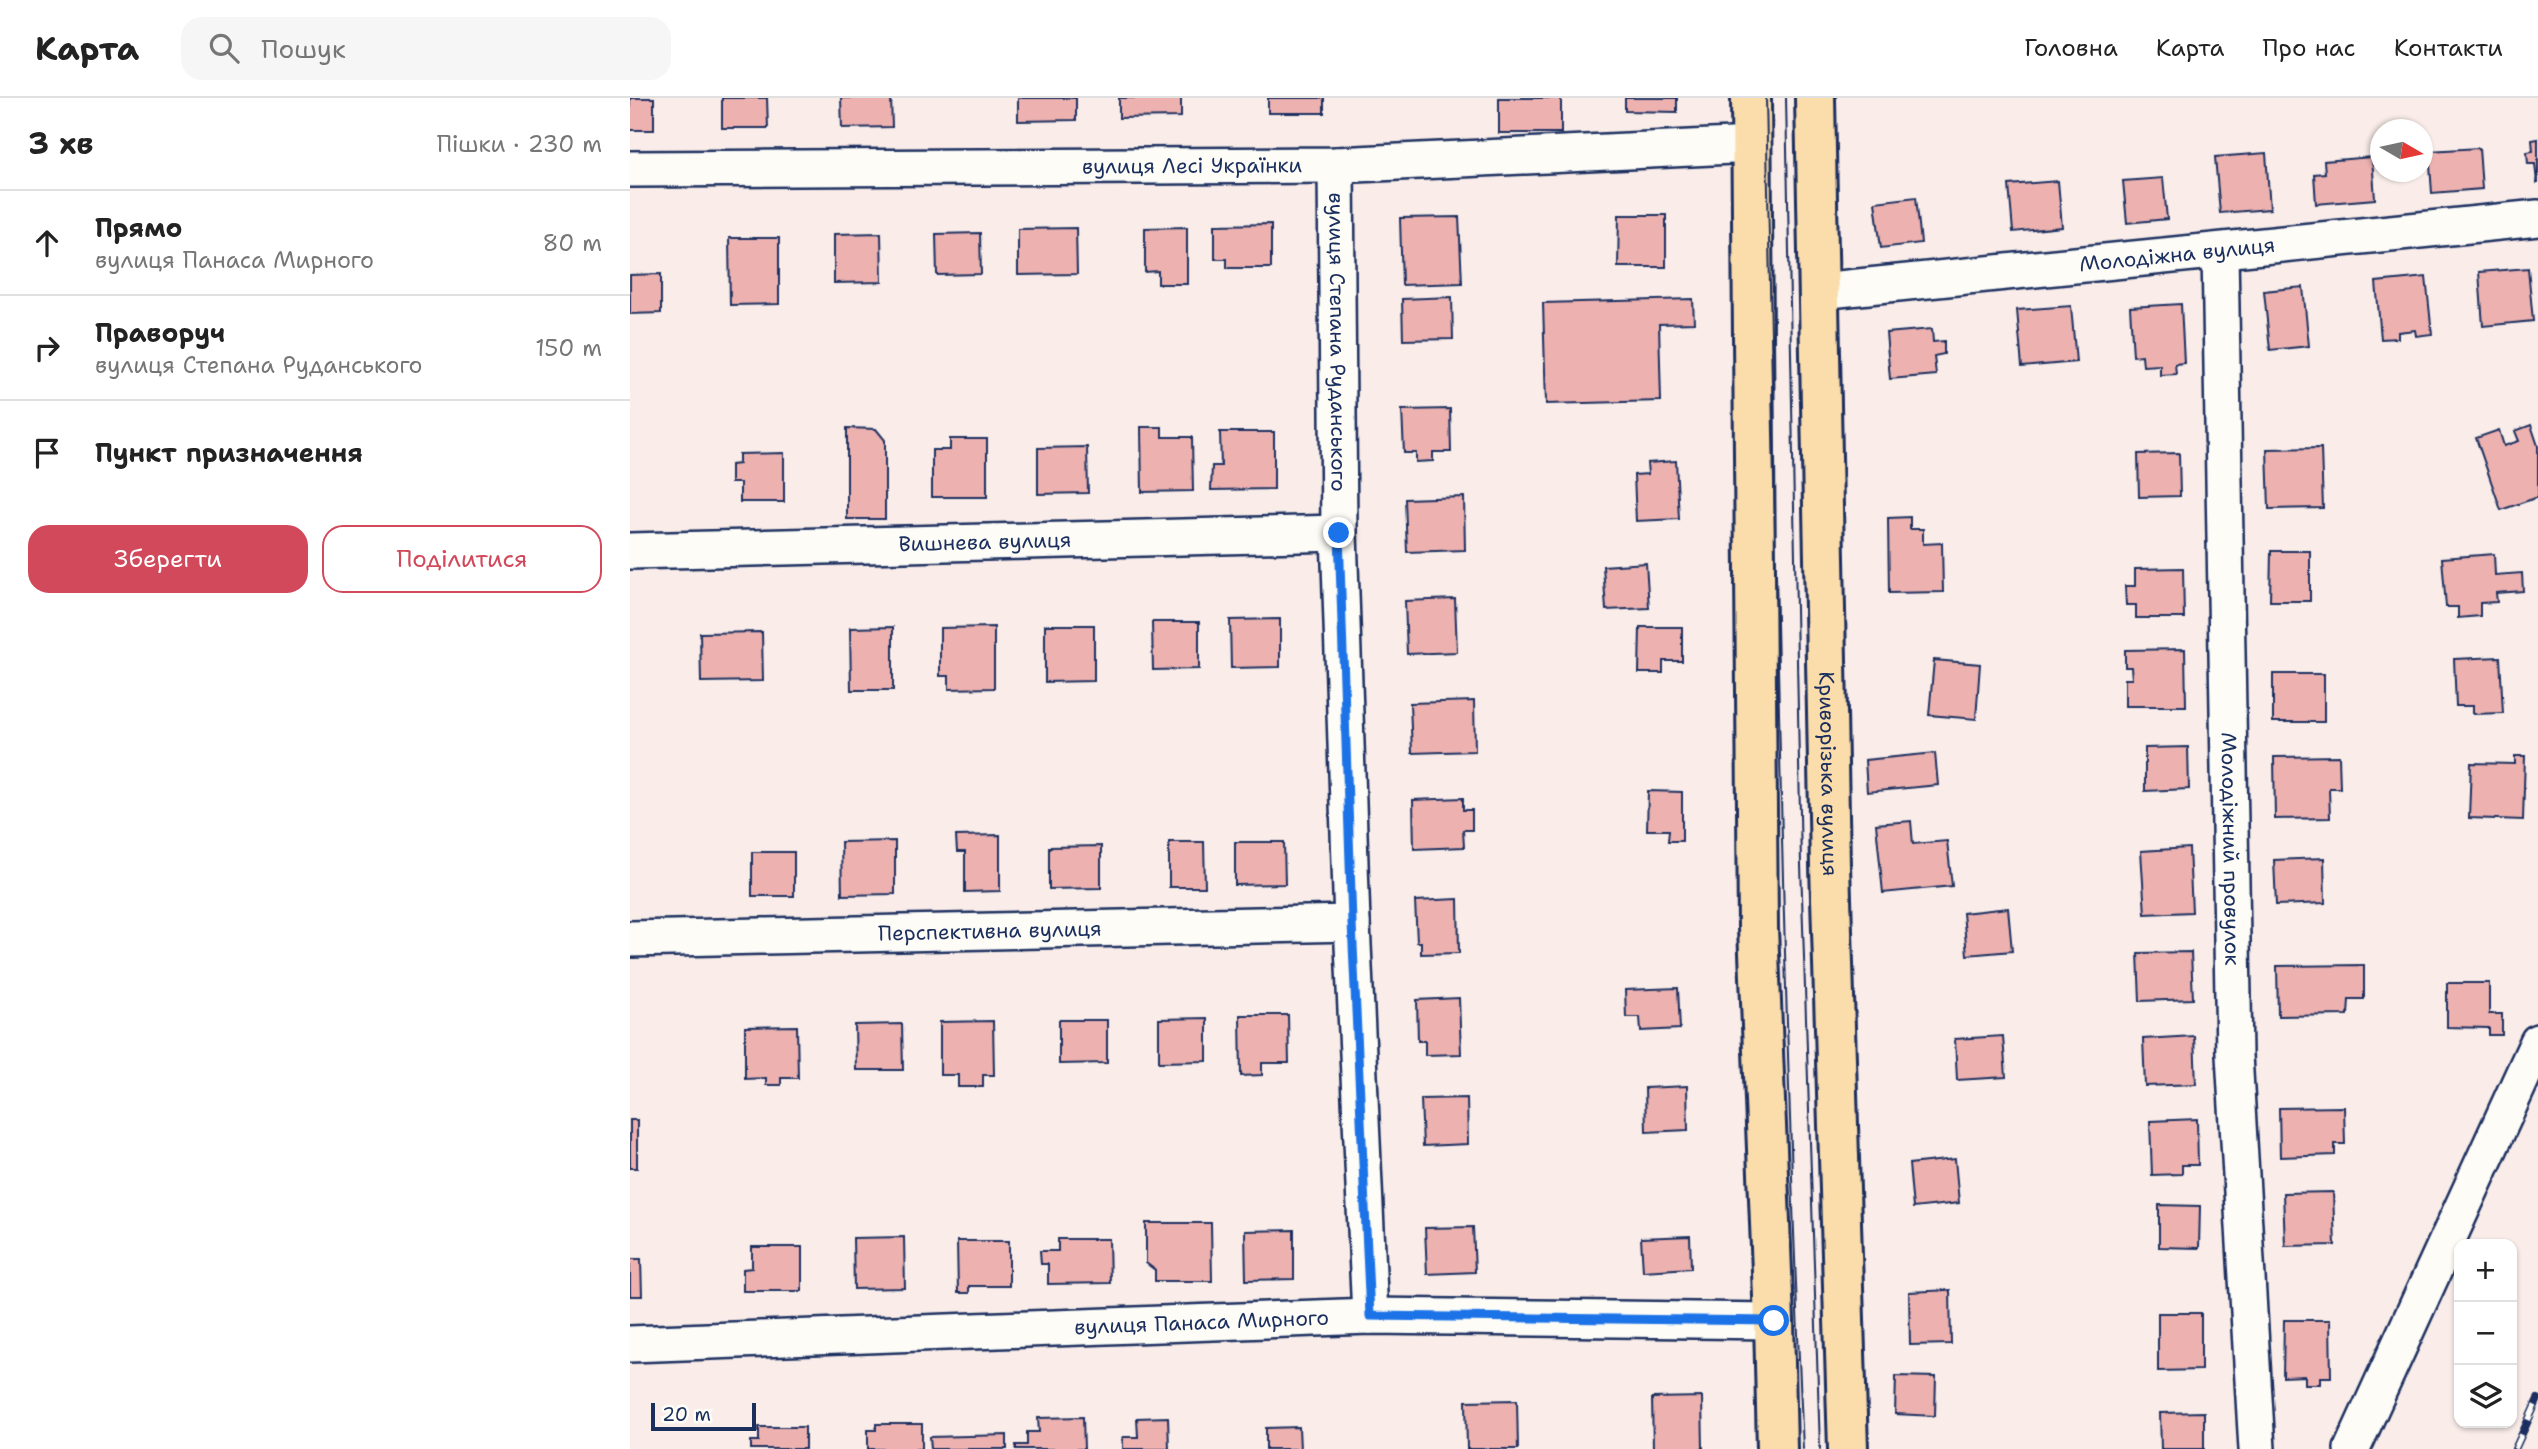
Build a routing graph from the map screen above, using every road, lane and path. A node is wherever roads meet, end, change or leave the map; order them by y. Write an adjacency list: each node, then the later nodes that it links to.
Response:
1 (1751, 98): 3 (main road)
2 (1815, 98): 8 (main road, Криворізька вулиця)
3 (1753, 145): 4 (street, вулиця Лесі Українки); 15 (main road)
4 (1336, 165): 5 (street, вулиця Лесі Українки); 9 (street, вулиця Степана Руданського)
5 (630, 169)
6 (2538, 218): 7 (street, Молодіжна вулиця)
7 (2220, 251): 8 (street, Молодіжна вулиця); 19 (street, Молодіжний провулок)
8 (1819, 291): 18 (main road, Криворізька вулиця)
9 (1339, 533): 10 (street, Вишнева вулиця); 11 (street, вулиця Степана Руданського)
10 (630, 551)
11 (1352, 923): 12 (street, Перспективна вулиця); 14 (street, вулиця Степана Руданського)
12 (630, 939)
13 (2538, 1042): 20 (street)
14 (1370, 1316): 15 (street, вулиця Панаса Мирного); 16 (street, вулиця Панаса Мирного)
15 (1774, 1321): 17 (main road)
16 (630, 1344)
17 (1777, 1449)
18 (1849, 1449)
19 (2257, 1449)
20 (2352, 1449)

